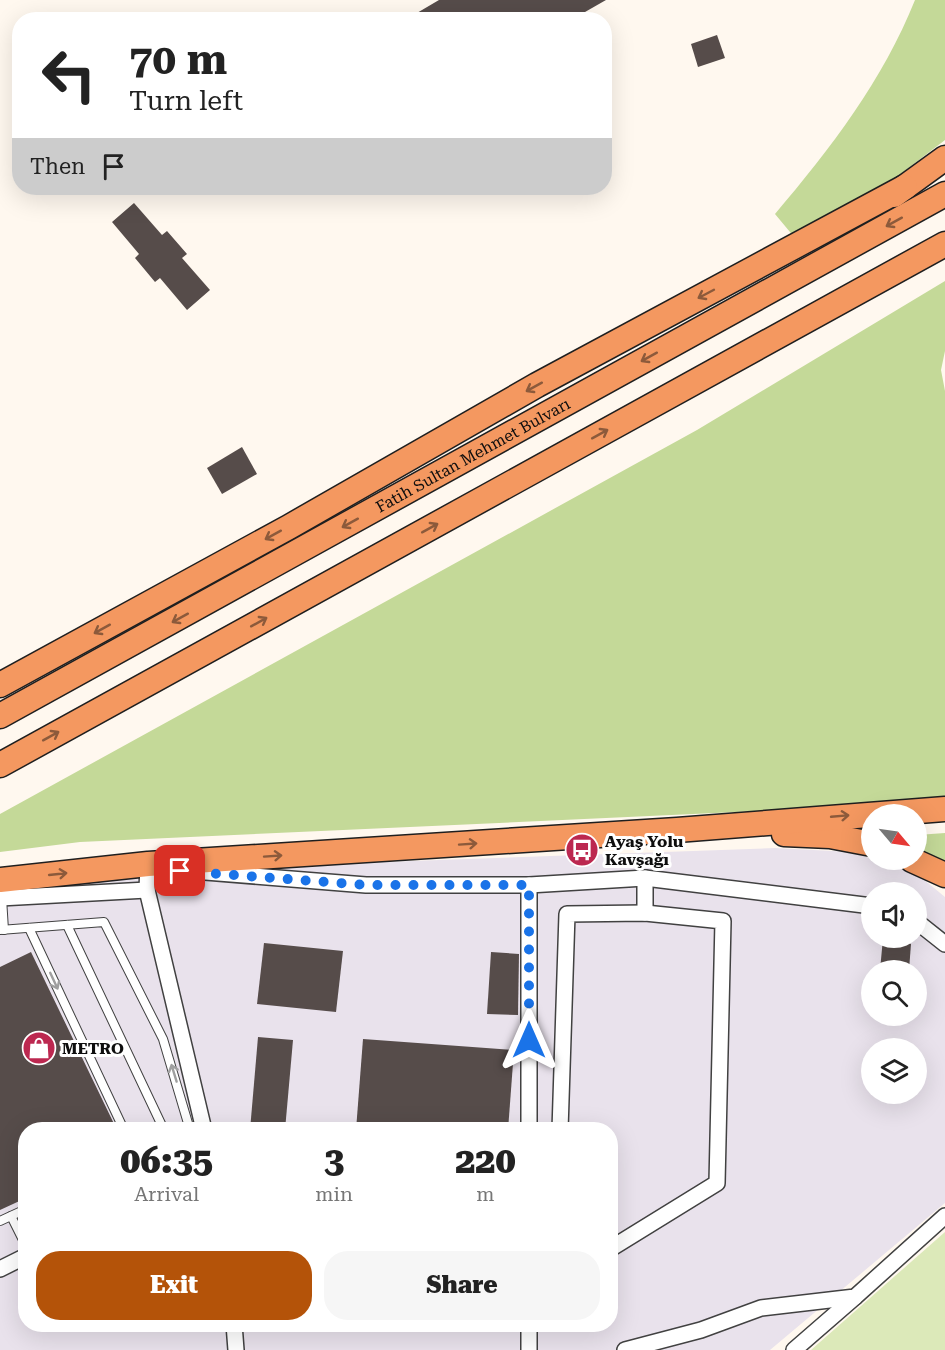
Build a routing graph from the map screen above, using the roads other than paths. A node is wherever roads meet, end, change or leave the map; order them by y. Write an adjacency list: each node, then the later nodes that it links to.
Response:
1 (945, 158): 2 (highway)
2 (905, 187): 5 (highway); 6 (highway, one-way to 6)
3 (945, 194): 5 (highway, Fatih Sultan Mehmet Bulvarı, one-way to 5)
4 (945, 244): 8 (highway, one-way to 4)
5 (675, 342): 7 (highway, Fatih Sultan Mehmet Bulvarı, one-way to 7)
6 (0, 686)
7 (0, 716)
8 (0, 765)
9 (945, 809): 10 (highway, one-way to 9)
10 (677, 830): 11 (highway); 13 (highway, one-way to 10)
11 (861, 842)
12 (927, 867): 14 (highway)
13 (148, 868): 16 (street); 17 (street); 18 (highway, one-way to 13)
14 (945, 875)
15 (645, 878): 16 (street); 19 (street); 20 (street)
16 (529, 885): 30 (street)
17 (147, 890): 18 (street); 29 (street)
18 (1, 892): 23 (lane)
19 (861, 905)
20 (645, 913): 31 (street); 37 (street)
21 (67, 925): 22 (lane); 27 (lane); 28 (lane, one-way to 21)
22 (29, 928): 23 (lane); 26 (lane, one-way to 26)
23 (2, 930)
24 (927, 930): 25 (street)
25 (945, 944)
26 (120, 1122)
27 (160, 1122)
28 (188, 1122)
29 (202, 1122)
30 (529, 1122)
31 (560, 1122)
32 (18, 1213): 33 (lane)
33 (11, 1216): 35 (lane); 36 (lane)
34 (945, 1216): 40 (street)
35 (0, 1221)
36 (18, 1230)
37 (618, 1244)
38 (18, 1260): 39 (street)
39 (0, 1269)
40 (855, 1297): 45 (street); 46 (street)
41 (235, 1332): 43 (street)
42 (529, 1332): 44 (street)
43 (236, 1350)
44 (529, 1350)
45 (625, 1350)
46 (794, 1350)

